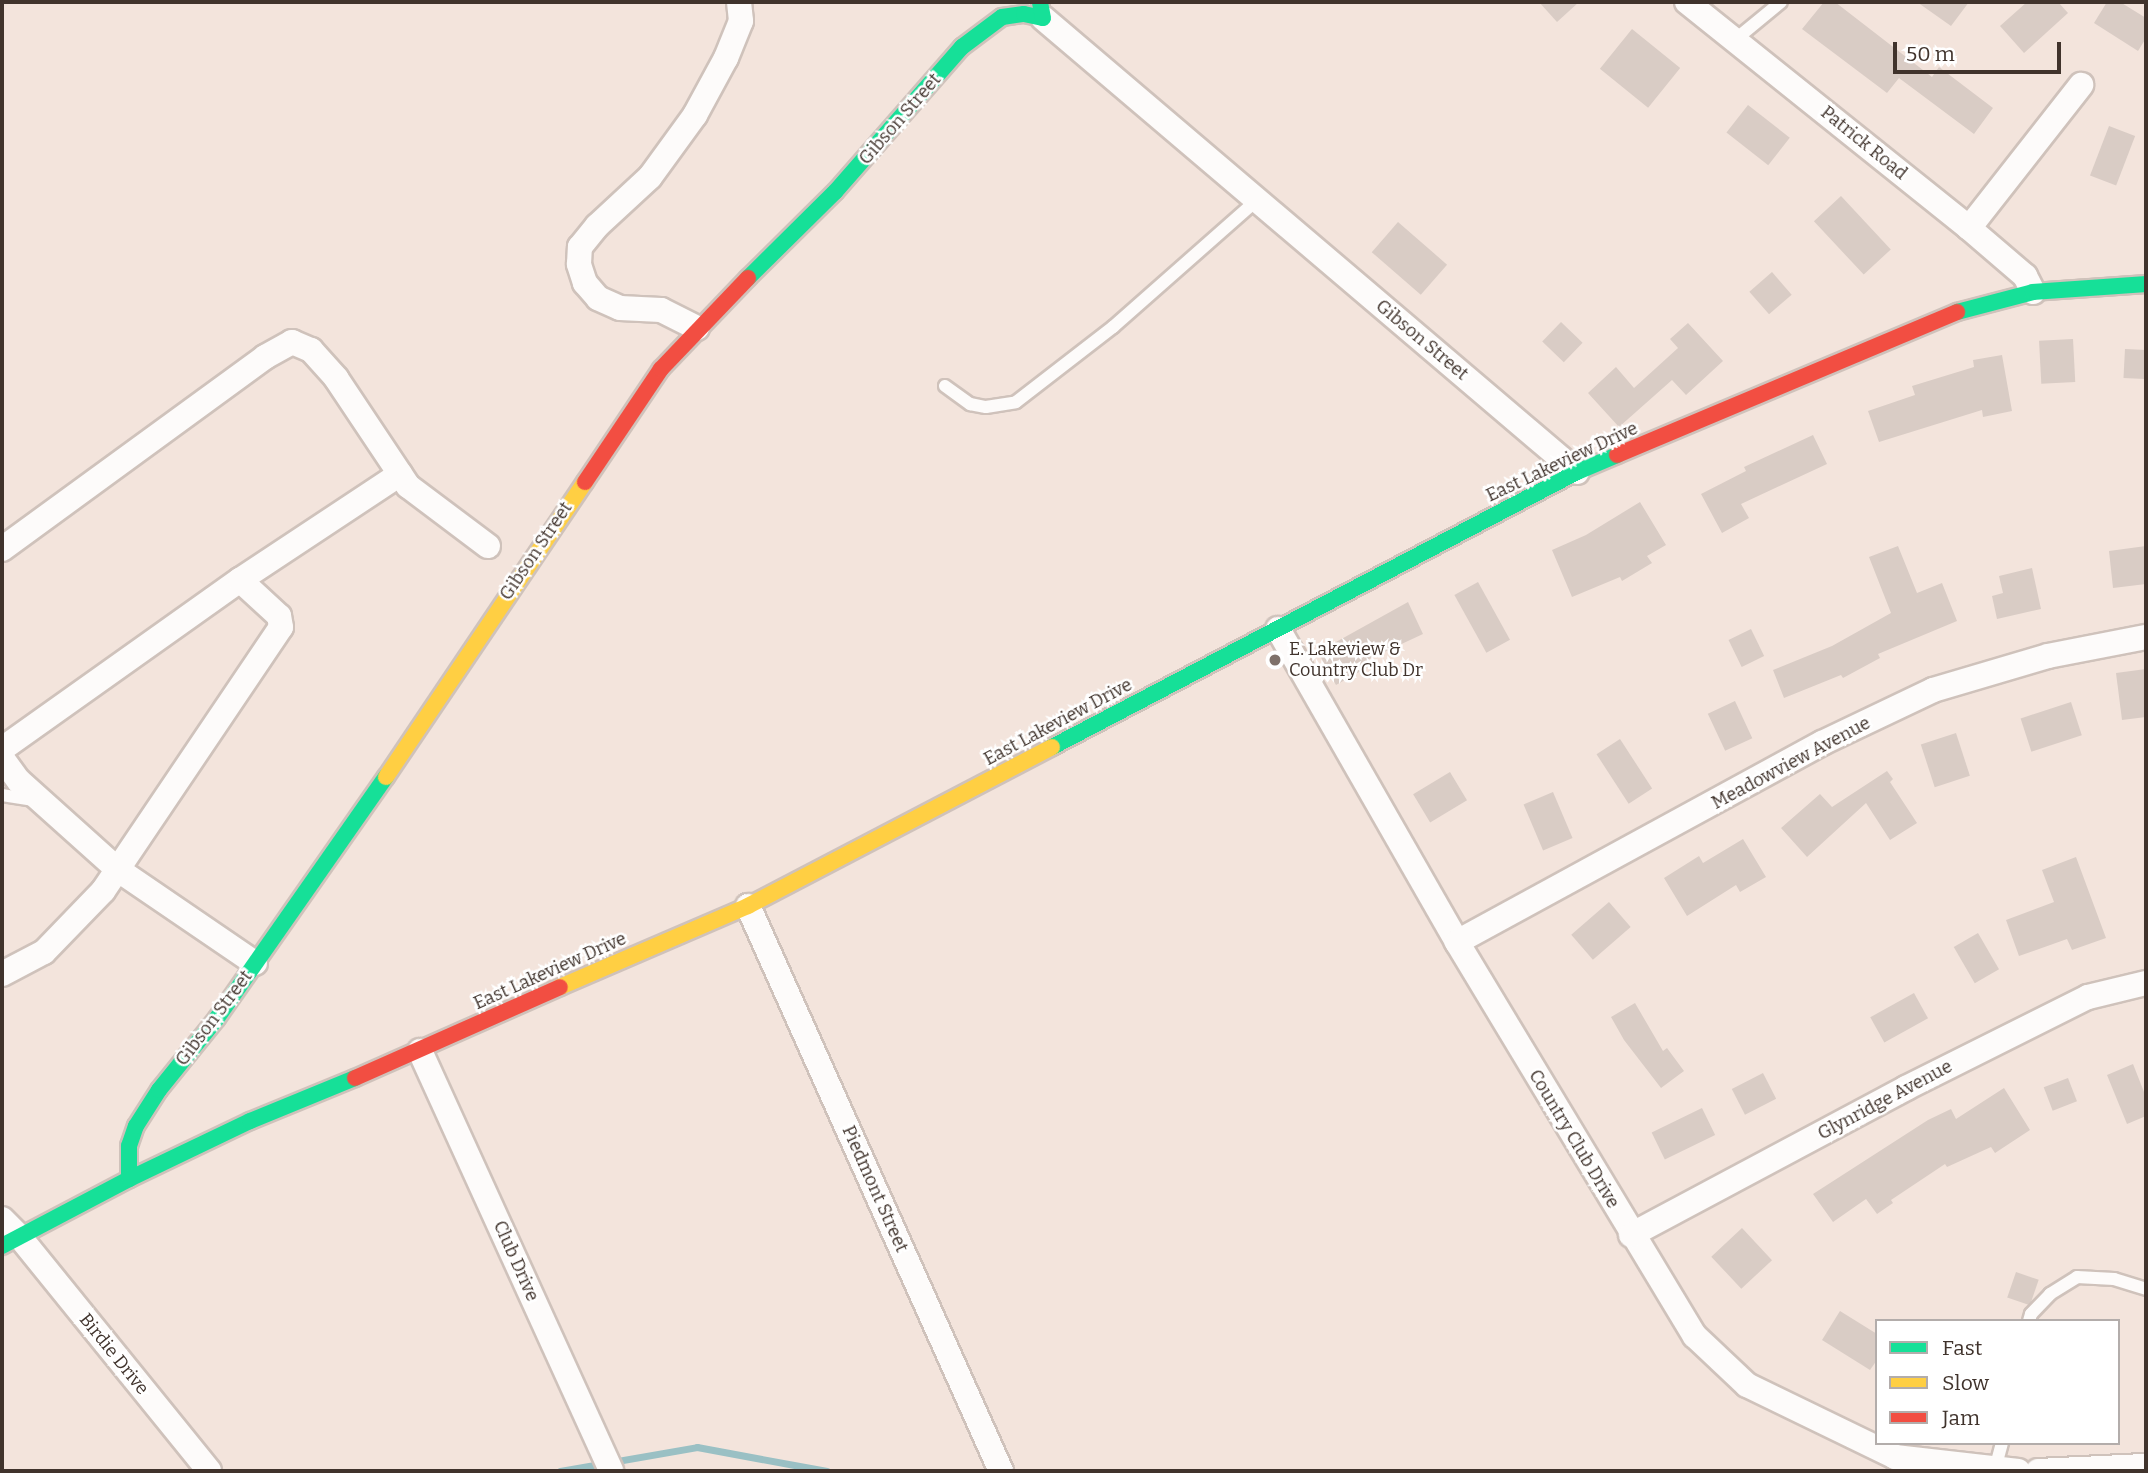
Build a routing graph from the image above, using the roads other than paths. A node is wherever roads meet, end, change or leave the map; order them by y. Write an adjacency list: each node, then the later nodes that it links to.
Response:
1 (739, 2): 11 (street)
2 (1687, 2): 5 (street, Patrick Road)
3 (1781, 2): 5 (lane)
4 (1041, 10): 7 (street, Gibson Street); 11 (street, Gibson Street)
5 (1735, 39): 8 (street, Patrick Road)
6 (2081, 85): 8 (street)
7 (1257, 200): 12 (lane); 13 (street, Gibson Street)
8 (1969, 228): 10 (street, Patrick Road)
9 (2146, 284): 10 (street, East Lakeview Drive)
10 (2033, 292): 13 (street, East Lakeview Drive)
11 (697, 328): 27 (street, Gibson Street)
12 (945, 386)
13 (1577, 472): 18 (street, East Lakeview Drive)
14 (400, 474): 15 (street); 16 (street); 17 (street)
15 (488, 546)
16 (2, 549)
17 (240, 580): 20 (street); 24 (street)
18 (1278, 629): 25 (street, East Lakeview Drive); 26 (street, Country Club Drive)
19 (2146, 637): 26 (street, Meadowview Avenue)
20 (2, 749)
21 (2, 758): 23 (street)
22 (2, 795): 23 (lane)
23 (41, 801): 24 (street)
24 (117, 869): 27 (street); 28 (street)
25 (748, 906): 30 (street, East Lakeview Drive); 42 (street, Piedmont Street)
26 (1457, 942): 33 (street, Country Club Drive)
27 (255, 963): 31 (street, Gibson Street)
28 (2, 974)
29 (2146, 983): 33 (street, Glynridge Avenue)
30 (420, 1051): 31 (street, East Lakeview Drive); 41 (street, Club Drive)
31 (129, 1179): 32 (street, East Lakeview Drive)
32 (8, 1234): 40 (street, Birdie Drive)
33 (1631, 1235): 37 (street, Country Club Drive)
34 (2146, 1289): 35 (lane)
35 (2030, 1319)
36 (2002, 1445): 39 (lane)
37 (1889, 1464): 39 (street, Country Club Drive)
38 (2146, 1466): 43 (street)
39 (2006, 1470)
40 (209, 1471)
41 (611, 1471)
42 (1001, 1471)
43 (2039, 1471)

